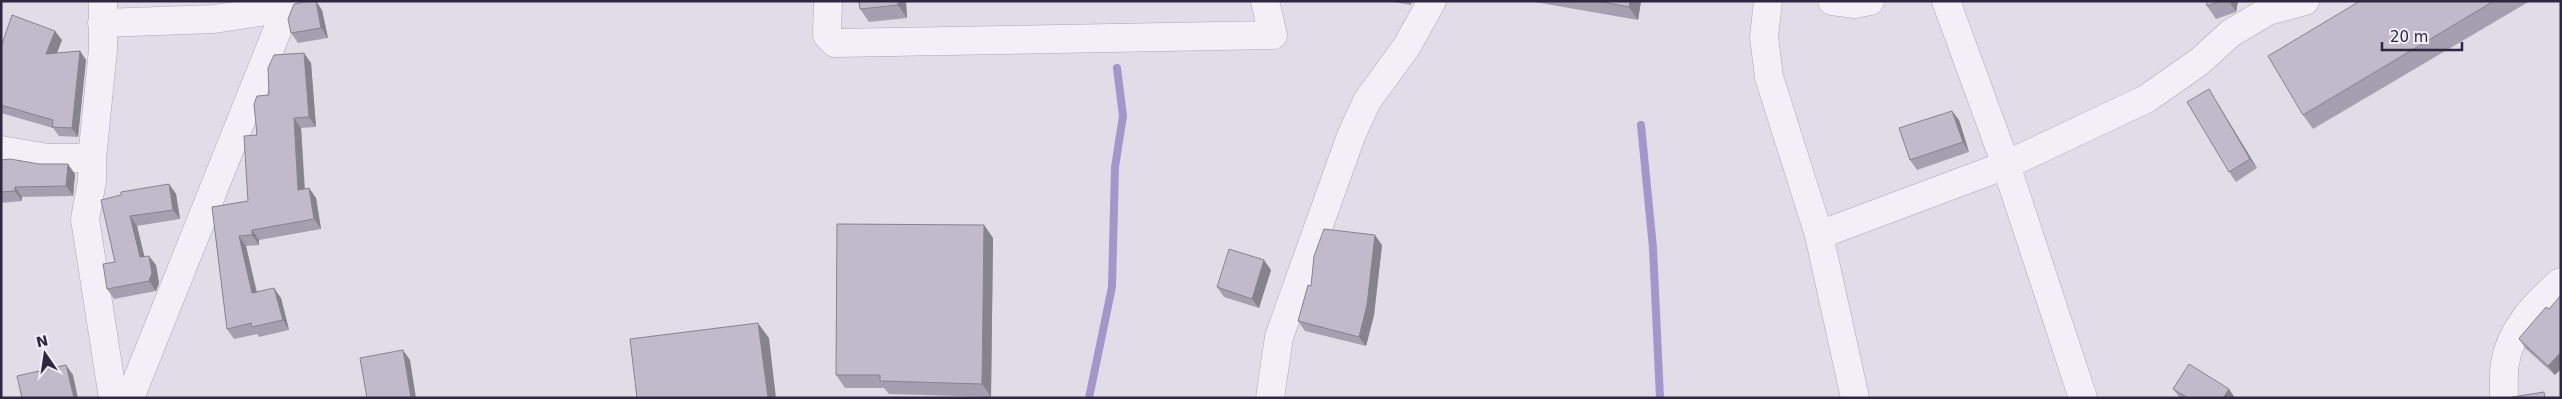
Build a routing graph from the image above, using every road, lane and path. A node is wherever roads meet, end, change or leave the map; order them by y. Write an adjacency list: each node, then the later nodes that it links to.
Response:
1 (828, 1): 2 (street)
2 (1265, 1)
3 (1432, 1): 18 (street)
4 (1768, 1): 14 (street)
5 (1832, 1): 6 (street)
6 (1870, 1)
7 (1946, 1): 13 (street)
8 (2306, 1): 13 (street)
9 (288, 4): 10 (street); 17 (street)
10 (102, 12): 12 (street)
11 (1, 150): 12 (street)
12 (92, 158): 16 (street)
13 (2006, 165): 14 (street); 20 (street)
14 (1819, 235): 19 (street)
15 (2561, 282): 21 (street)
16 (113, 398)
17 (130, 398)
18 (1270, 398)
19 (1855, 398)
20 (2083, 398)
21 (2504, 398)

